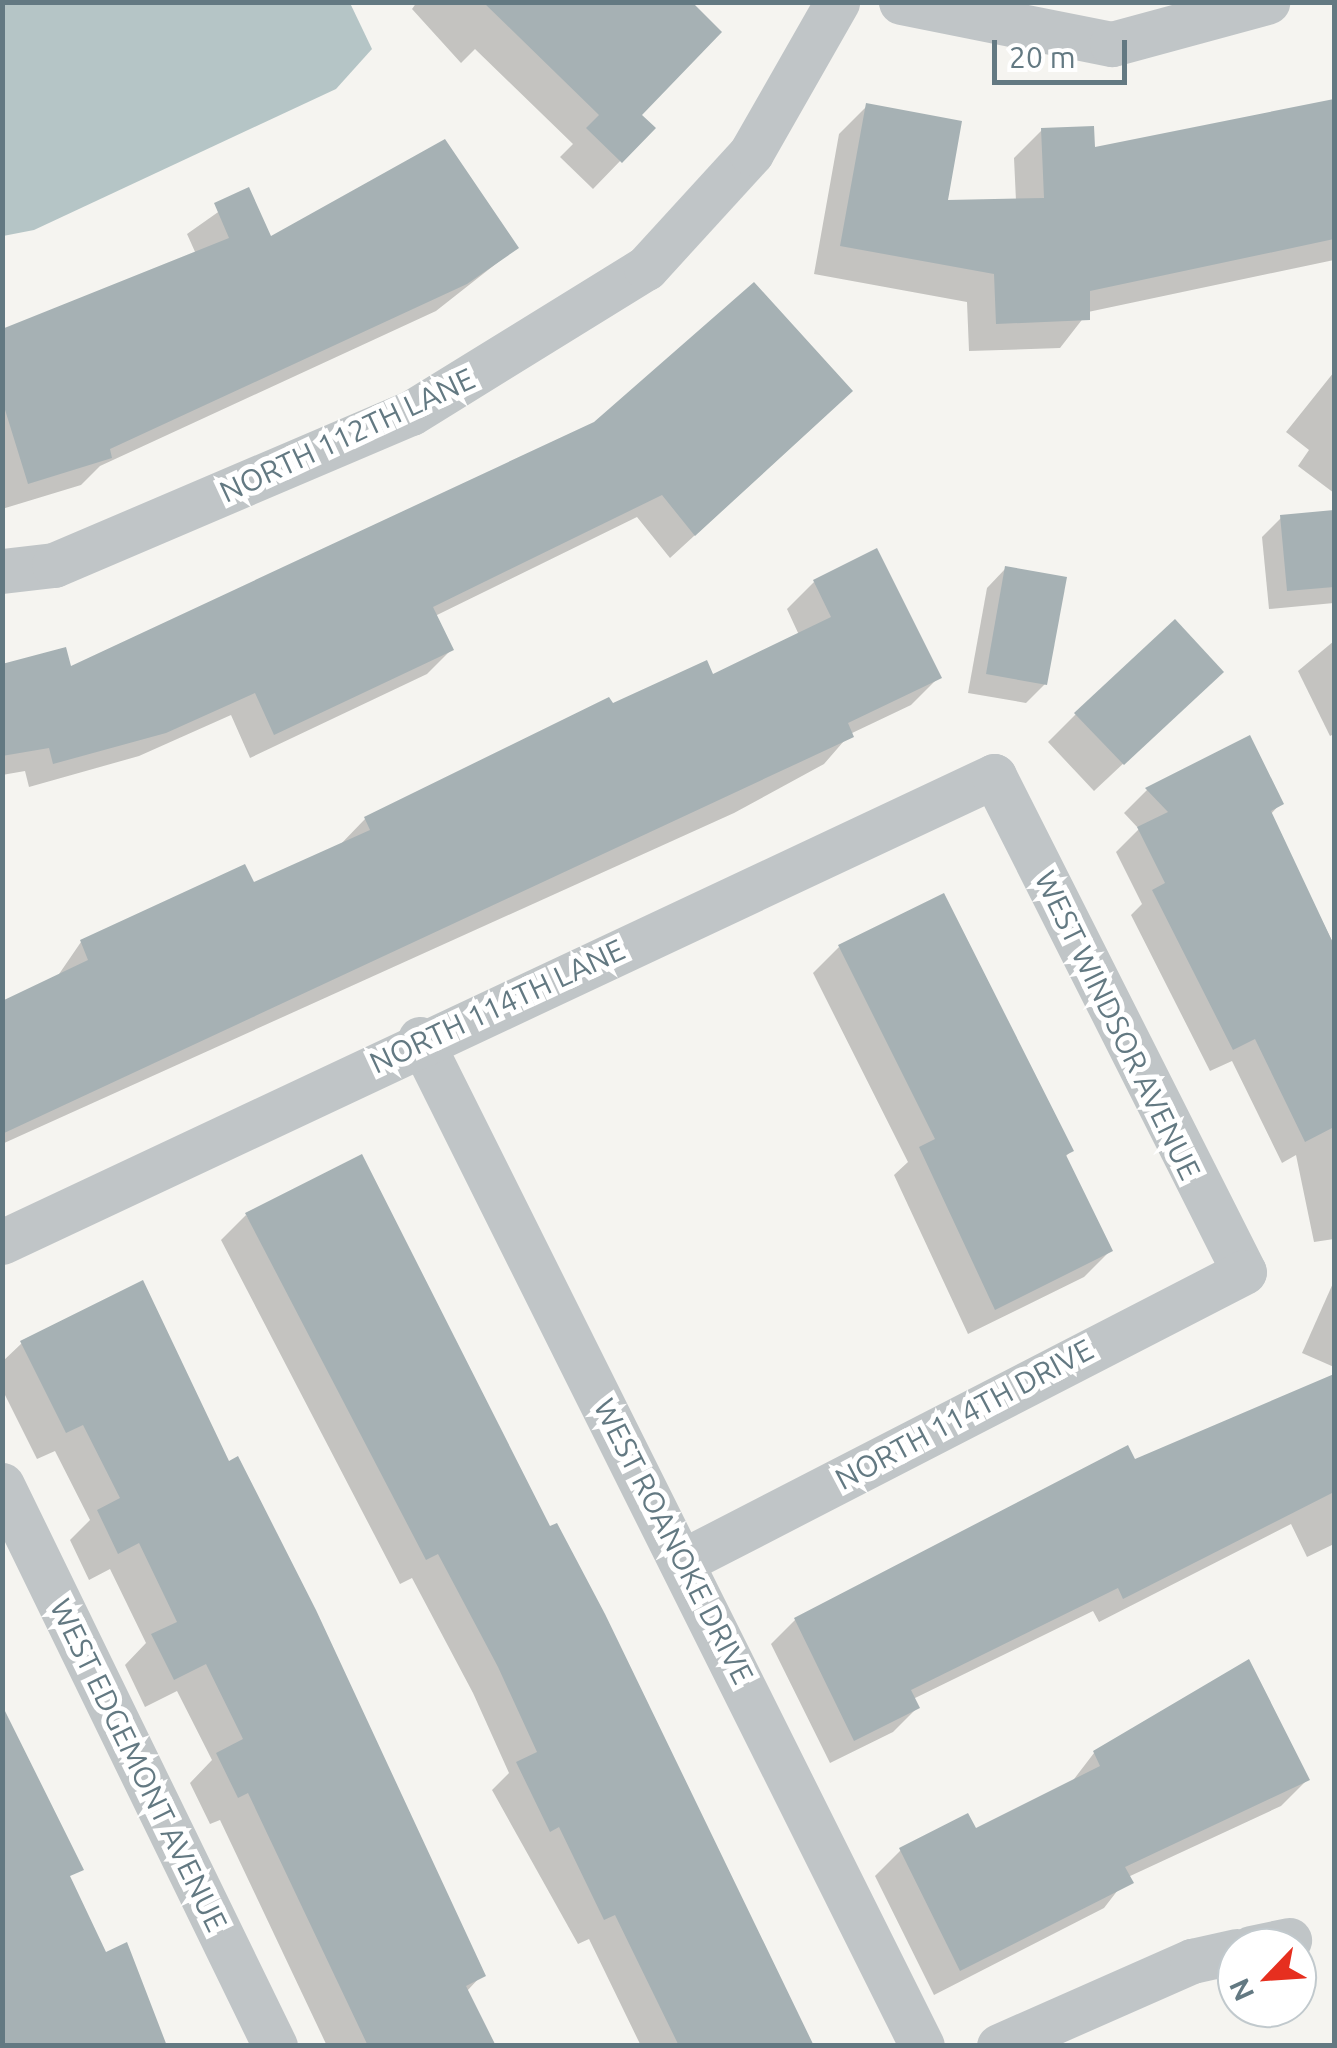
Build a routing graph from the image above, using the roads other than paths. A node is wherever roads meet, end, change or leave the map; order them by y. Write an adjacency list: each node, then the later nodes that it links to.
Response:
1 (837, 2): 4 (street, NORTH 112TH LANE)
2 (901, 2): 3 (street)
3 (1267, 2)
4 (2, 571)
5 (994, 776): 6 (street, NORTH 114TH LANE); 8 (street, WEST WINDSOR AVENUE)
6 (420, 1039): 7 (street, NORTH 114TH LANE); 10 (street, WEST ROANOKE DRIVE)
7 (2, 1242)
8 (1244, 1272): 10 (street, NORTH 114TH DRIVE)
9 (2, 1485): 12 (street, WEST EDGEMONT AVENUE)
10 (685, 1560): 13 (street, WEST ROANOKE DRIVE)
11 (1217, 1955): 14 (street)
12 (275, 2046)
13 (922, 2046)
14 (999, 2046)

